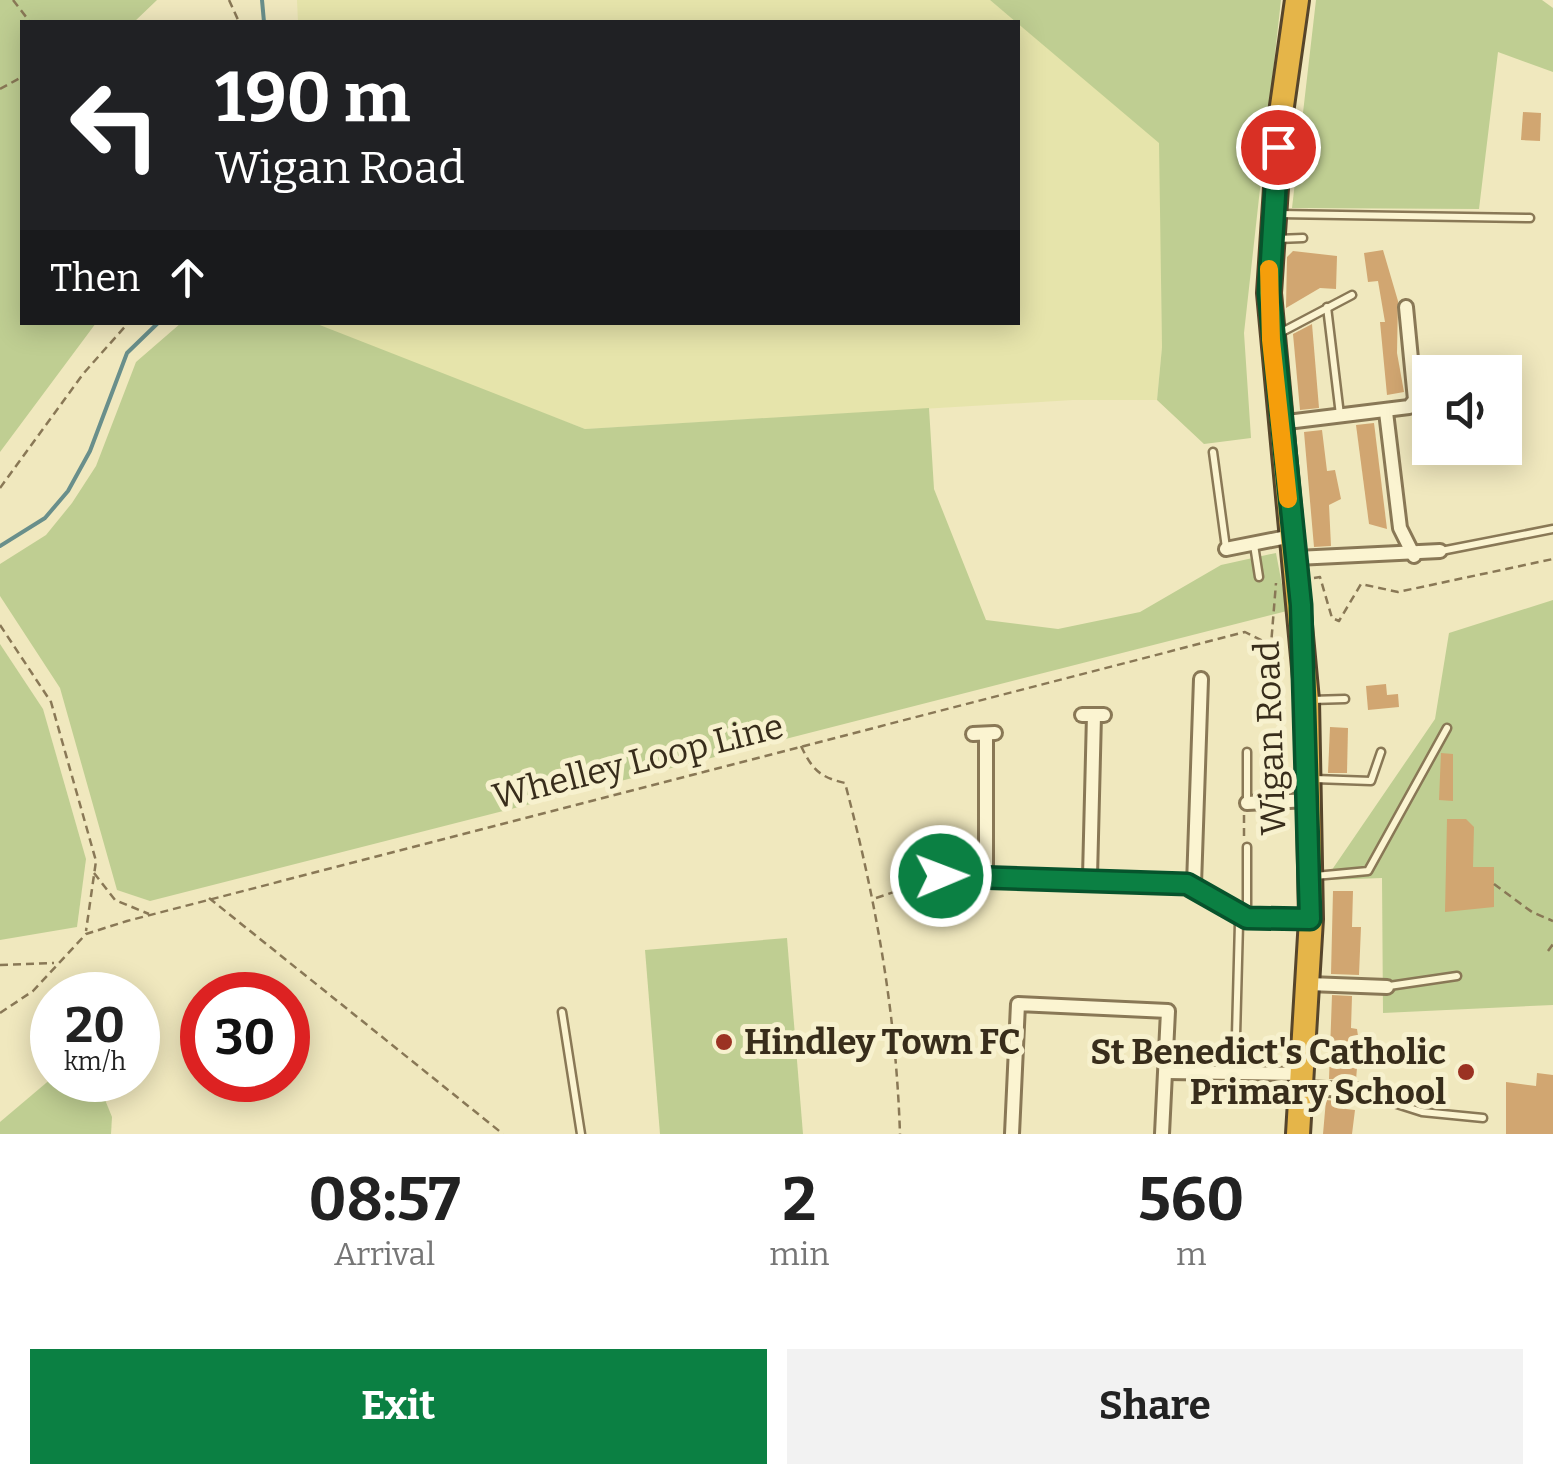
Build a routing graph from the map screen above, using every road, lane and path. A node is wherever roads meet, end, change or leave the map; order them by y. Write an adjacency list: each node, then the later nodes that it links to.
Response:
1 (12, 0): 3 (path)
2 (1297, 0): 4 (highway, Wigan Road)
3 (28, 20)
4 (1273, 214): 5 (lane); 7 (highway, Wigan Road)
5 (1530, 218)
6 (1303, 238): 7 (lane)
7 (1270, 240): 12 (highway, Wigan Road)
8 (1352, 295): 10 (lane)
9 (1406, 307): 13 (street)
10 (1327, 308): 12 (lane); 14 (lane)
11 (125, 325): 17 (path)
12 (1271, 340): 15 (highway, Wigan Road)
13 (1386, 412): 14 (street); 23 (street)
14 (1340, 417): 15 (street)
15 (1279, 423): 20 (highway, Wigan Road)
16 (1214, 452): 21 (lane)
17 (0, 488)
18 (1553, 530): 22 (lane)
19 (1254, 545): 20 (street); 21 (street); 25 (lane)
20 (1294, 547): 23 (street); 35 (highway, Wigan Road)
21 (1226, 549)
22 (1440, 551): 23 (street)
23 (1414, 556)
24 (1553, 560): 28 (path)
25 (1260, 578)
26 (1310, 578): 28 (path)
27 (1286, 582): 39 (path, Whelley Loop Line)
28 (1324, 591): 29 (path)
29 (1318, 592)
30 (0, 625): 32 (path)
31 (0, 633): 32 (path)
32 (7, 635): 45 (path)
33 (1216, 676): 51 (street)
34 (1345, 699): 35 (lane)
35 (1307, 700): 42 (highway, Wigan Road)
36 (1093, 715): 48 (street)
37 (1448, 728): 49 (lane)
38 (985, 734): 46 (street)
39 (801, 746): 52 (path, Whelley Loop Line); 53 (path)
40 (1247, 752): 43 (lane)
41 (1380, 752): 42 (lane)
42 (1309, 790): 43 (street); 49 (highway, Wigan Road)
43 (1247, 803): 44 (path)
44 (1248, 847): 55 (lane)
45 (94, 873): 54 (path); 58 (path)
46 (986, 875): 47 (street); 48 (street)
47 (941, 876): 53 (path)
48 (1090, 877): 51 (street)
49 (1309, 877): 56 (highway, Wigan Road)
50 (1494, 884): 57 (path)
51 (1194, 885): 55 (street)
52 (208, 898): 54 (path, Whelley Loop Line); 73 (path)
53 (875, 898): 75 (path)
54 (150, 914): 58 (path, Whelley Loop Line)
55 (1242, 917): 56 (street); 69 (lane)
56 (1310, 919): 64 (highway, Wigan Road)
57 (1553, 921)
58 (86, 934): 61 (path, Whelley Loop Line)
59 (1553, 944): 60 (path)
60 (1548, 951)
61 (55, 963): 62 (path); 67 (path, Whelley Loop Line)
62 (0, 965)
63 (1457, 976): 65 (lane)
64 (1308, 984): 65 (street); 70 (highway, Wigan Road)
65 (1387, 986)
66 (562, 1012): 74 (lane)
67 (0, 1013)
68 (1167, 1072): 69 (street); 76 (street); 77 (street)
69 (1235, 1073): 70 (street)
70 (1303, 1081): 71 (street); 78 (highway, Wigan Road)
71 (1373, 1092): 72 (lane)
72 (1483, 1118)
73 (503, 1134)
74 (581, 1134)
75 (900, 1134)
76 (1012, 1134)
77 (1162, 1134)
78 (1298, 1134)

